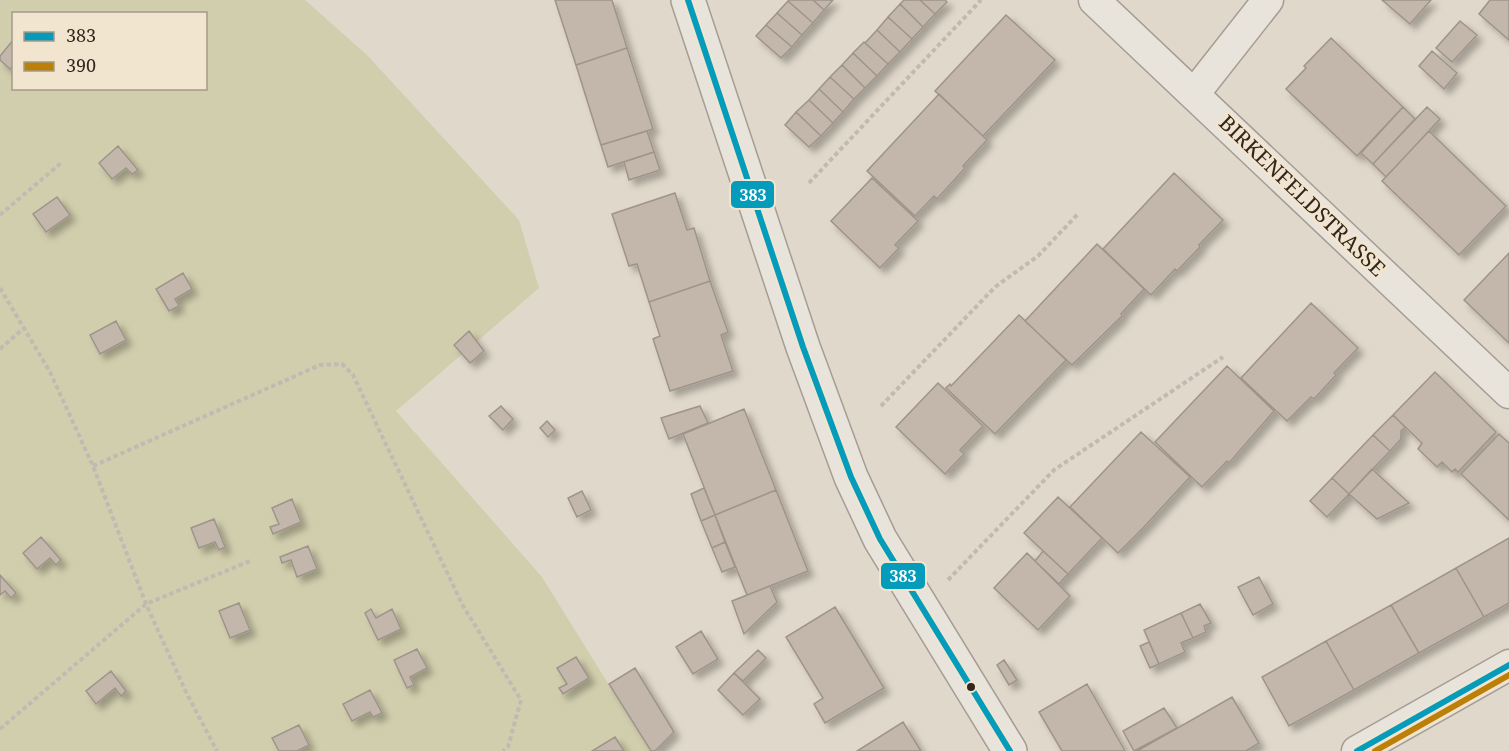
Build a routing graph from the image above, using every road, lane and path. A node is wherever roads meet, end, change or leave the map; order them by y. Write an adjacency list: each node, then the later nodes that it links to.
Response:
1 (688, 0): 19 (street)
2 (981, 0): 7 (path)
3 (1095, 0): 5 (street, BIRKENFELDSTRASSE)
4 (1268, 0): 5 (street)
5 (1194, 94): 14 (street, BIRKENFELDSTRASSE)
6 (61, 164): 9 (path)
7 (809, 183)
8 (1078, 214): 15 (path)
9 (0, 215)
10 (0, 288): 11 (path)
11 (24, 327): 12 (path); 16 (path)
12 (0, 348)
13 (1223, 357): 19 (path)
14 (1509, 393)
15 (881, 406)
16 (93, 466): 18 (path); 23 (path)
17 (249, 561): 18 (path)
18 (146, 604): 21 (path); 22 (path)
19 (921, 608): 24 (street)
20 (1509, 665): 25 (street)
21 (0, 729)
22 (217, 751)
23 (503, 751)
24 (1010, 751)
25 (1357, 751)

